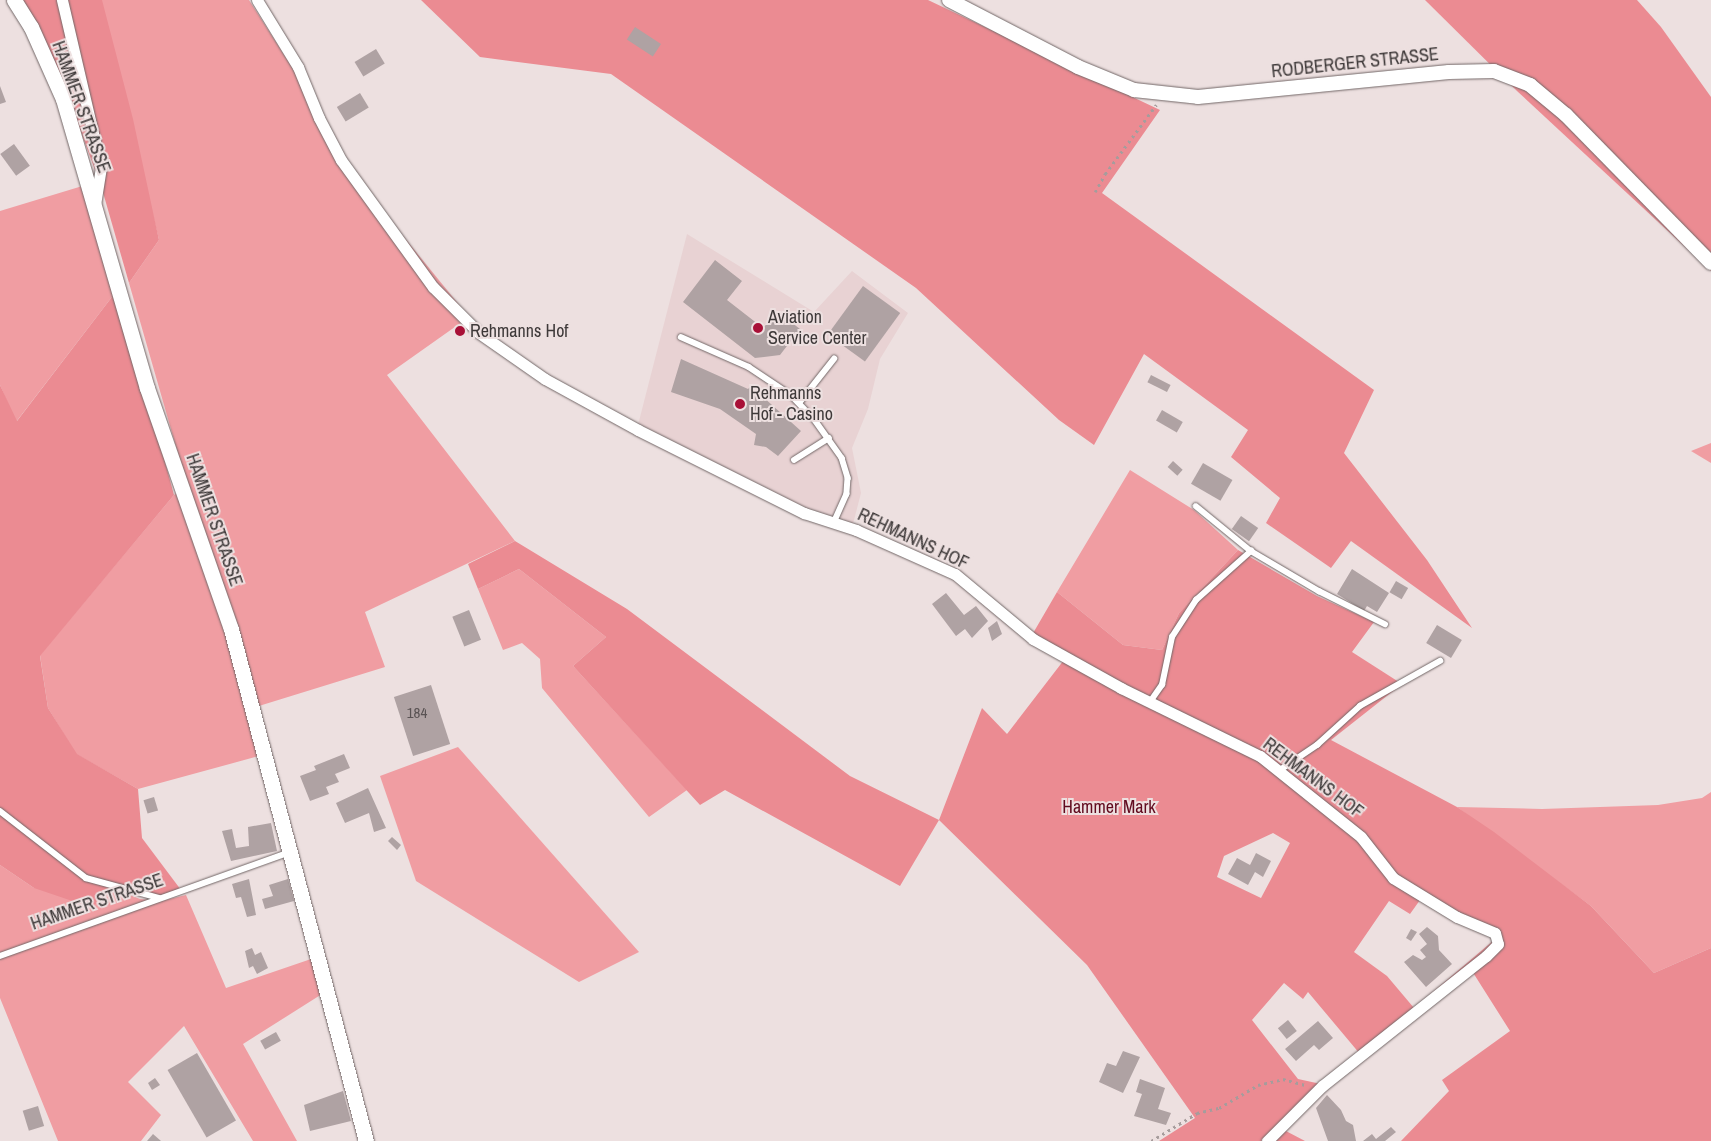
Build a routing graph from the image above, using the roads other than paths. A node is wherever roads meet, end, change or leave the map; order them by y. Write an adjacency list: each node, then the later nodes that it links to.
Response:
1 (14, 0): 5 (main road, HAMMER STRASSE)
2 (62, 0): 5 (street, HAMMER STRASSE)
3 (257, 0): 13 (street, REHMANNS HOF)
4 (949, 0): 6 (street, RODBERGER STRASSE)
5 (95, 202): 20 (main road, HAMMER STRASSE)
6 (1711, 263)
7 (681, 337): 9 (lane)
8 (834, 359): 9 (lane)
9 (800, 402): 10 (lane)
10 (829, 438): 11 (lane); 13 (lane)
11 (794, 460)
12 (1196, 506): 14 (lane)
13 (834, 523): 17 (street, REHMANNS HOF)
14 (1251, 551): 15 (lane); 17 (lane)
15 (1385, 624)
16 (1440, 661): 18 (lane)
17 (1150, 702): 18 (street, REHMANNS HOF)
18 (1280, 770): 24 (street, REHMANNS HOF)
19 (0, 811): 21 (lane)
20 (290, 852): 21 (lane, HAMMER STRASSE); 23 (main road, HAMMER STRASSE)
21 (169, 896): 22 (lane, HAMMER STRASSE)
22 (0, 956)
23 (366, 1141)
24 (1267, 1141)

